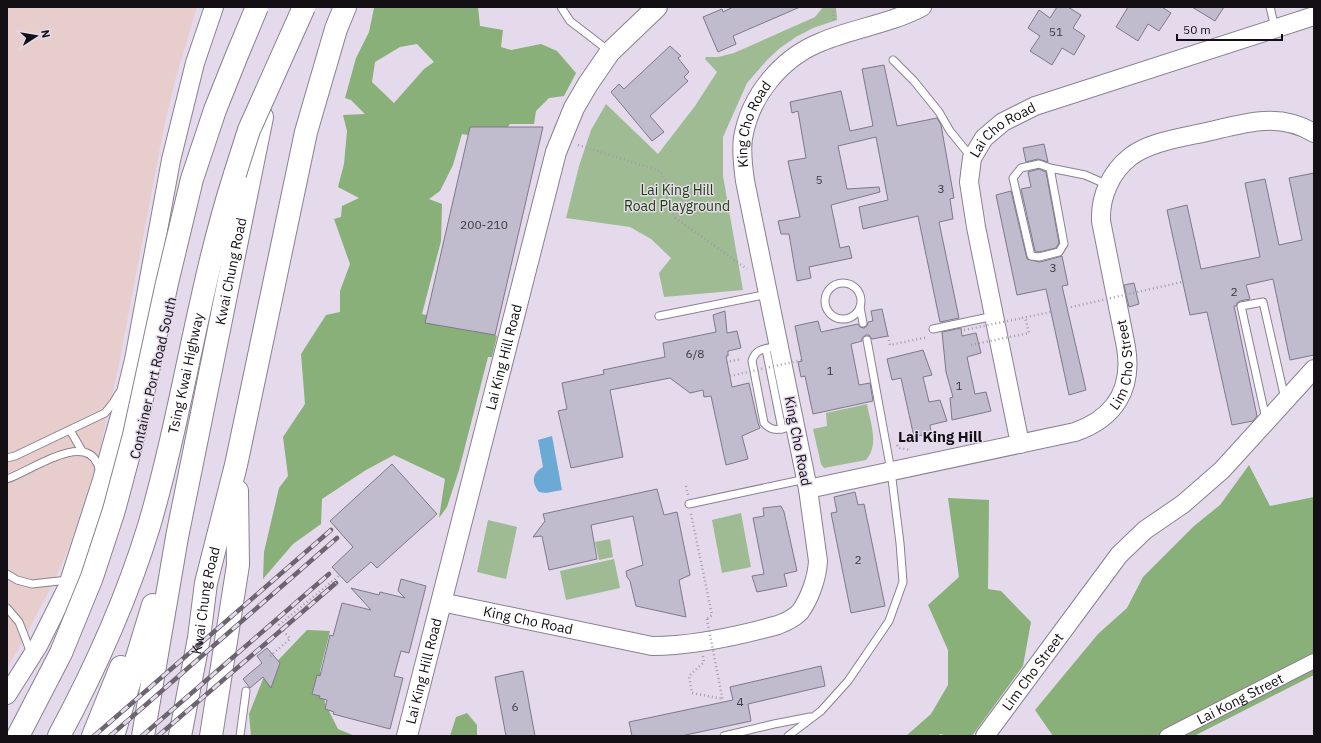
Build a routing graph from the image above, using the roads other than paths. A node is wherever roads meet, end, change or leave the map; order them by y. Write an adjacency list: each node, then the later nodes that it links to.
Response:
1 (214, 7): 27 (street, Container Port Road South)
2 (249, 7): 53 (street, Container Port Road South)
3 (257, 7): 53 (highway, bridge)
4 (293, 7): 42 (highway, Kwai Chung Road)
5 (304, 7): 54 (highway, Tsing Kwai Highway, bridge)
6 (345, 7): 36 (highway, Kwai Chung Road)
7 (561, 7): 13 (lane)
8 (657, 7): 13 (main road, Lai King Hill Road)
9 (922, 7): 19 (street, King Cho Road)
10 (1270, 7): 12 (lane)
11 (1314, 16): 12 (street, Lai Cho Road)
12 (1275, 28): 16 (street, Lai Cho Road)
13 (610, 52): 46 (main road, Lai King Hill Road)
14 (893, 60): 16 (lane)
15 (1314, 133): 18 (street, Lim Cho Street)
16 (972, 158): 22 (street, Lai Cho Road)
17 (1050, 168): 17 (lane); 18 (lane)
18 (1108, 185): 33 (street, Lim Cho Street)
19 (768, 294): 21 (lane); 26 (street, King Cho Road)
20 (860, 307): 20 (lane); 23 (lane)
21 (660, 316)
22 (989, 320): 24 (lane); 33 (street, Lai Cho Road)
23 (863, 323)
24 (934, 333)
25 (867, 340): 37 (lane)
26 (778, 350): 31 (street, King Cho Road); 31 (lane)
27 (134, 360): 32 (lane); 39 (street, Container Port Road South)
28 (1314, 369): 29 (street, Lim Cho Street)
29 (1286, 400): 30 (street, Lim Cho Street); 30 (lane)
30 (1266, 422): 64 (street, Lim Cho Street)
31 (789, 427): 40 (street, King Cho Road)
32 (70, 430): 34 (lane); 35 (lane)
33 (1020, 444): 37 (street, Lim Cho Street)
34 (82, 451): 38 (lane); 39 (lane)
35 (7, 458)
36 (236, 465): 58 (highway, Kwai Chung Road); 59 (highway, Kwai Chung Road)
37 (891, 471): 40 (street, Lim Cho Street); 52 (lane)
38 (7, 479)
39 (102, 480): 45 (street, Container Port Road South)
40 (807, 484): 41 (lane); 46 (street, King Cho Road)
41 (689, 504)
42 (177, 537): 43 (highway, Kwai Chung Road); 57 (highway, Kwai Chung Road)
43 (165, 565): 55 (highway); 56 (highway, Kwai Chung Road)
44 (7, 574): 45 (lane)
45 (70, 579): 48 (street, Container Port Road South)
46 (441, 602): 61 (main road, Lai King Hill Road)
47 (7, 608): 48 (lane)
48 (32, 656): 51 (street, Container Port Road South)
49 (1314, 661): 65 (street, Lai Kong Street)
50 (246, 691): 60 (lane)
51 (7, 695)
52 (813, 717): 62 (lane); 63 (lane)
53 (19, 736)
54 (59, 736)
55 (93, 736)
56 (113, 736)
57 (143, 736)
58 (180, 736)
59 (211, 736)
60 (240, 736)
61 (407, 736)
62 (724, 736)
63 (788, 736)
64 (985, 736)
65 (1167, 736)

